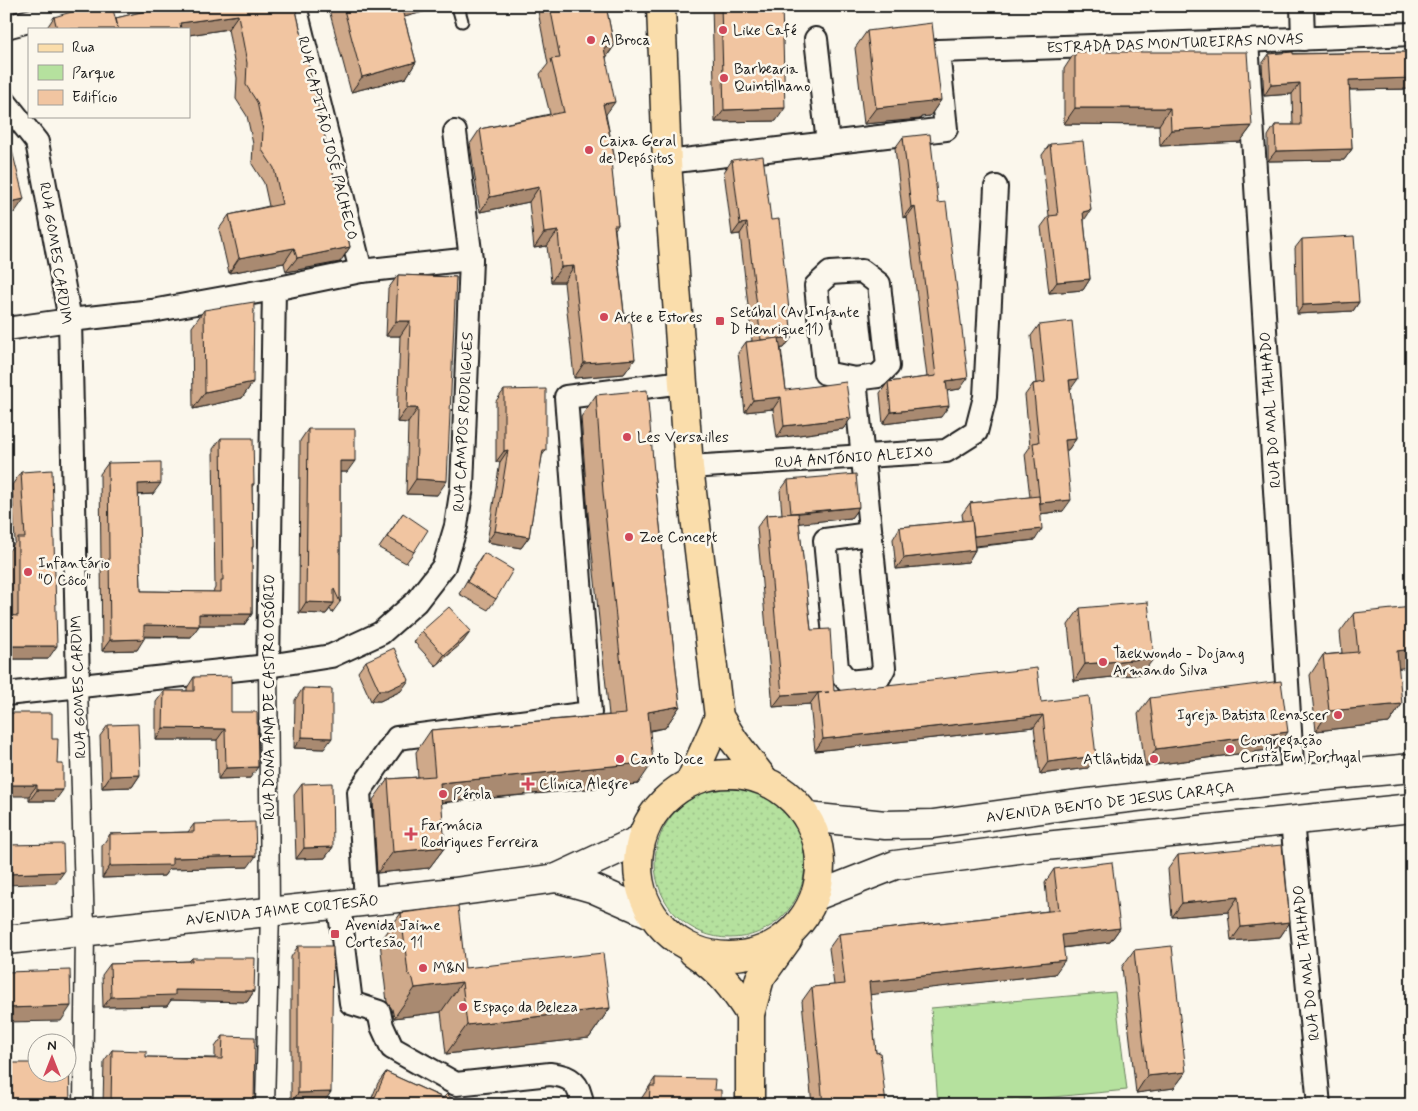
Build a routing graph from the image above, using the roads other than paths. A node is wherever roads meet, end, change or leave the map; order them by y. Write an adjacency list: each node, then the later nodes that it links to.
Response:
1 (86, 6): 7 (street)
2 (295, 6): 18 (street, RUA CAPITÃO JOSÉ PACHECO)
3 (662, 6): 15 (main road)
4 (1302, 6): 10 (street)
5 (458, 7): 6 (lane)
6 (462, 21)
7 (6, 27)
8 (1412, 34): 10 (street, ESTRADA DAS MONTUREIRAS NOVAS)
9 (816, 39): 14 (street)
10 (1303, 39): 11 (street, ESTRADA DAS MONTUREIRAS NOVAS)
11 (1247, 41): 14 (street, ESTRADA DAS MONTUREIRAS NOVAS); 32 (street, RUA DO MAL TALHADO)
12 (6, 103): 20 (street, RUA GOMES CARDIM)
13 (455, 132): 17 (street, RUA CAMPOS RODRIGUES)
14 (828, 143): 15 (street)
15 (667, 162): 23 (main road)
16 (996, 187): 24 (street, RUA ANTÓNIO ALEIXO)
17 (471, 259): 18 (street); 27 (street, RUA CAMPOS RODRIGUES)
18 (361, 270): 19 (street)
19 (274, 289): 20 (street); 27 (street, RUA DONA ANA DE CASTRO OSÓRIO)
20 (70, 320): 21 (street); 28 (street, RUA GOMES CARDIM)
21 (6, 329)
22 (855, 379): 22 (street); 24 (street)
23 (683, 382): 25 (main road); 41 (street)
24 (862, 456): 25 (street, RUA ANTÓNIO ALEIXO); 26 (street)
25 (689, 467): 30 (main road)
26 (870, 534): 26 (street)
27 (268, 666): 28 (street, RUA CAMPOS RODRIGUES); 43 (street, RUA DONA ANA DE CASTRO OSÓRIO)
28 (78, 686): 29 (street, RUA CAMPOS RODRIGUES); 46 (street, RUA GOMES CARDIM)
29 (6, 694)
30 (719, 717): 33 (main road); 34 (main road)
31 (1412, 768): 32 (main road, AVENIDA BENTO DE JESUS CARAÇA)
32 (1293, 779): 36 (main road, AVENIDA BENTO DE JESUS CARAÇA)
33 (766, 780): 34 (main road); 36 (main road)
34 (690, 782): 38 (main road)
35 (1412, 808): 37 (main road)
36 (808, 817): 40 (main road)
37 (1292, 820): 40 (main road); 54 (street, RUA DO MAL TALHADO)
38 (641, 839): 39 (main road, AVENIDA JAIME CORTESÃO); 44 (main road)
39 (557, 878): 41 (main road, AVENIDA JAIME CORTESÃO); 44 (main road, AVENIDA JAIME CORTESÃO)
40 (816, 896): 45 (main road)
41 (366, 902): 42 (main road, AVENIDA JAIME CORTESÃO)
42 (339, 904): 43 (main road, AVENIDA JAIME CORTESÃO); 52 (street)
43 (270, 912): 46 (main road, AVENIDA JAIME CORTESÃO); 51 (street, RUA DONA ANA DE CASTRO OSÓRIO)
44 (651, 914): 47 (main road)
45 (796, 928): 47 (main road); 49 (main road)
46 (85, 931): 48 (main road, AVENIDA JAIME CORTESÃO); 50 (street, RUA GOMES CARDIM)
47 (673, 938): 49 (main road)
48 (6, 940)
49 (750, 1014): 53 (main road)
50 (83, 1105)
51 (266, 1105)
52 (582, 1105)
53 (750, 1105)
54 (1319, 1105)

